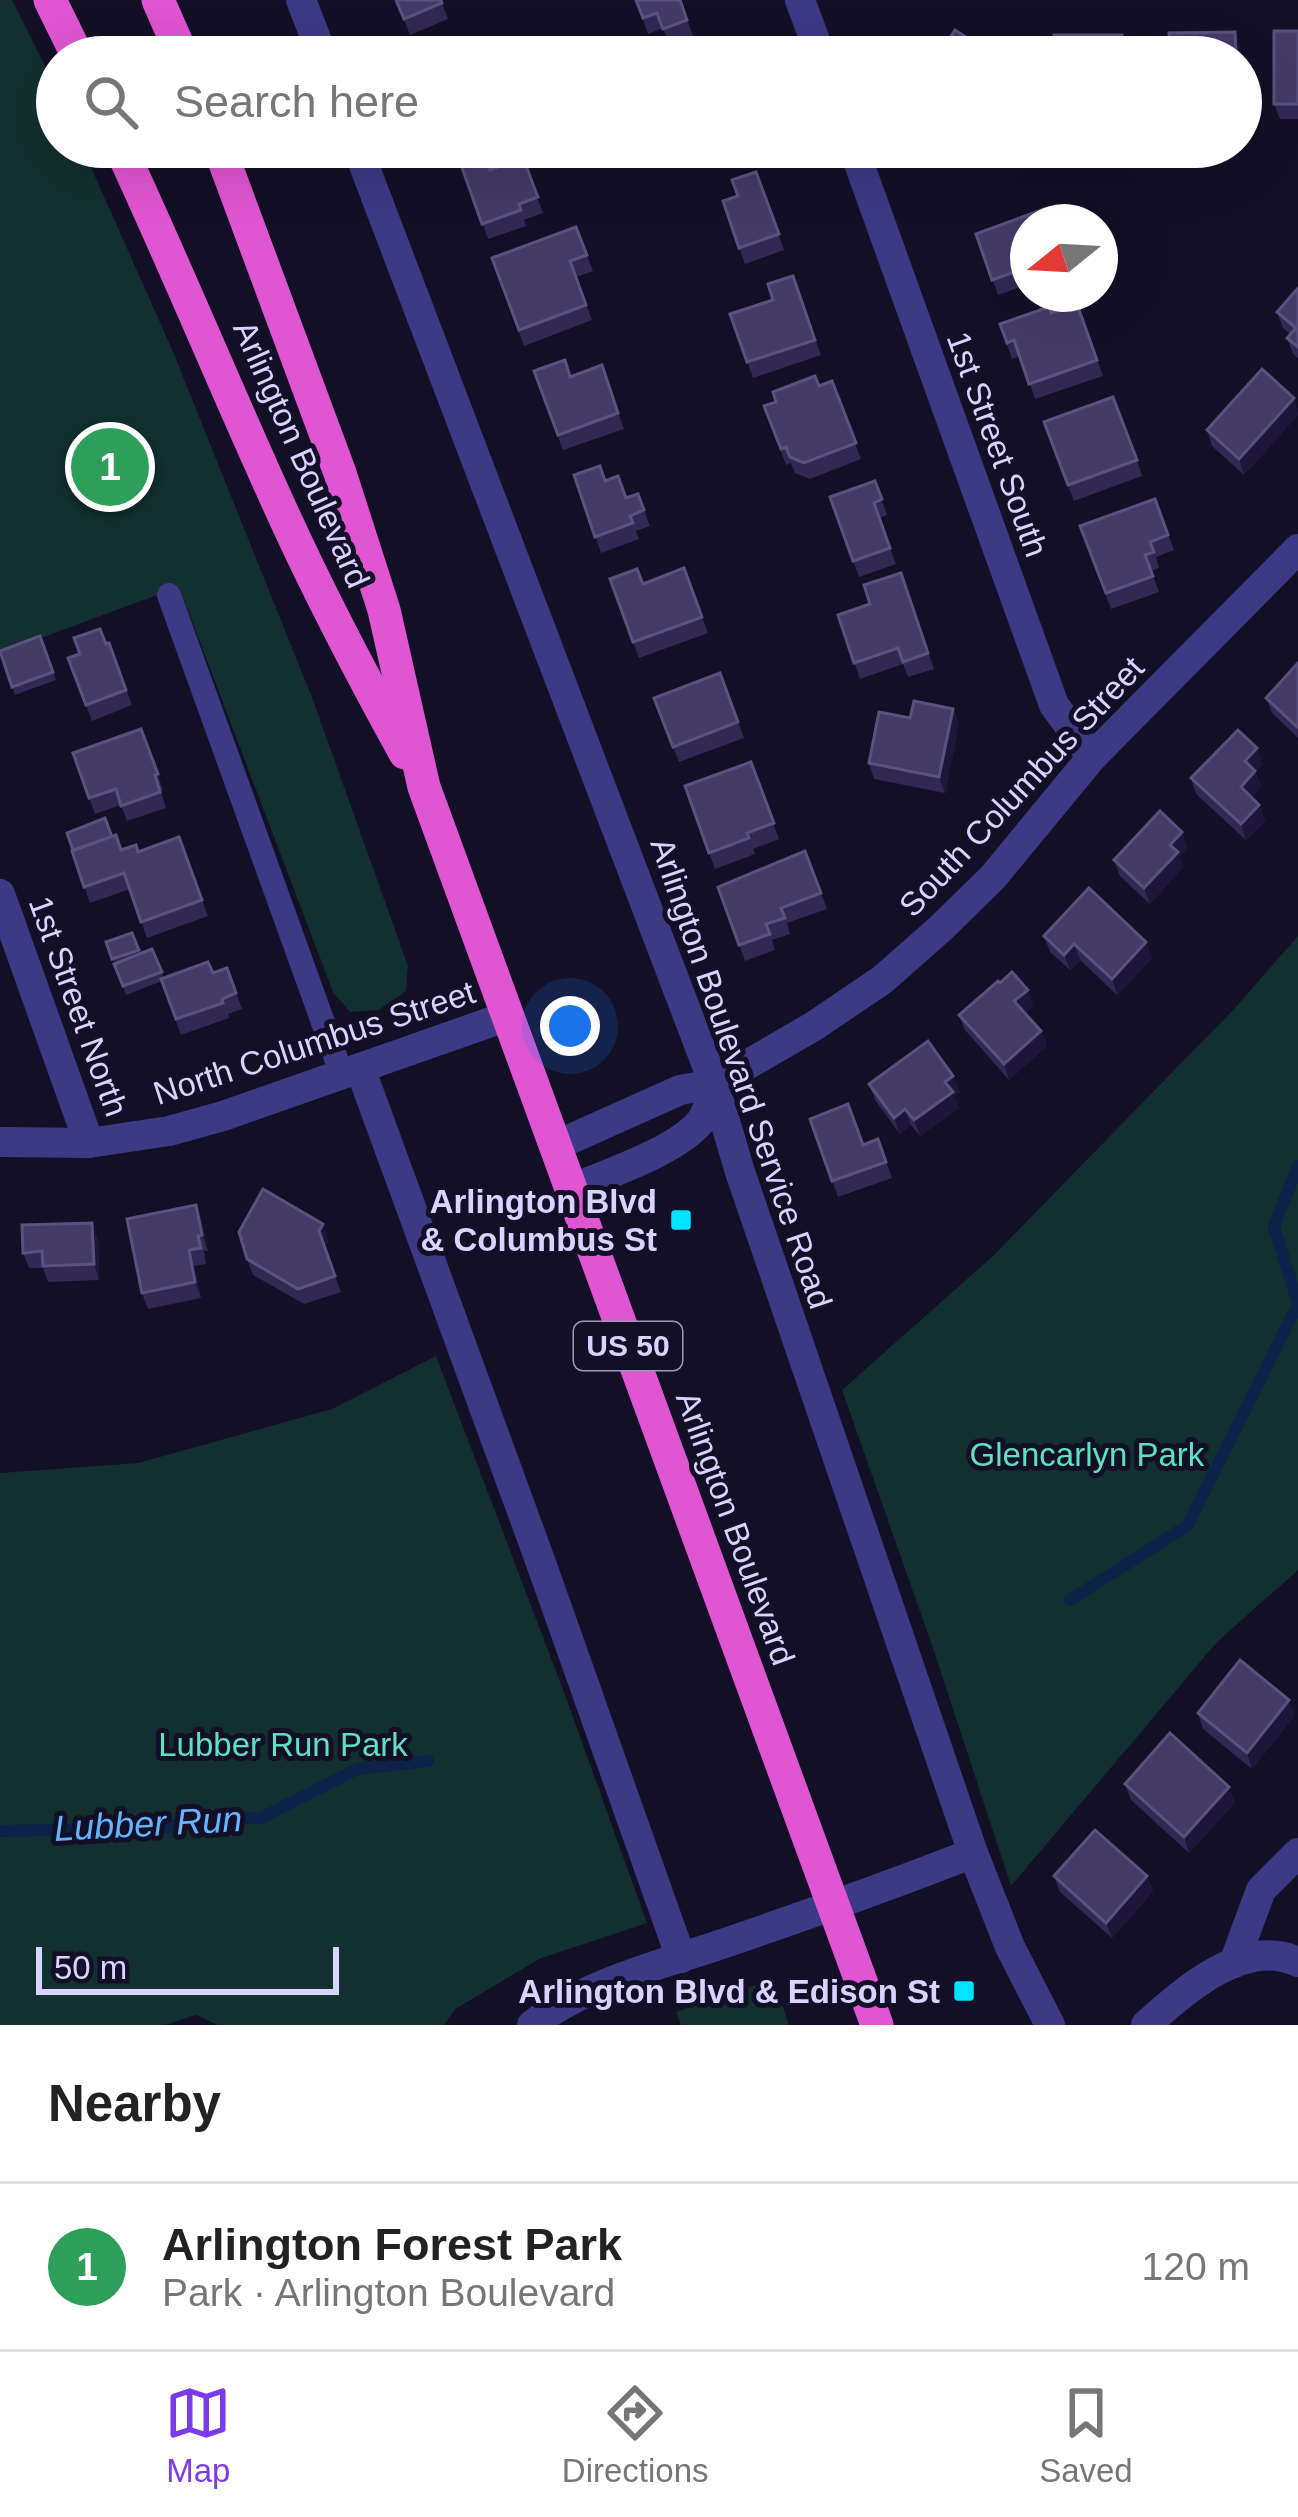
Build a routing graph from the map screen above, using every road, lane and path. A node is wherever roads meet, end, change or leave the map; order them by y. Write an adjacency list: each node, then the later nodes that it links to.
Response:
1 (50, 0): 5 (highway)
2 (158, 0): 6 (highway)
3 (301, 0): 7 (street)
4 (800, 0): 8 (street)
5 (68, 36)
6 (173, 36)
7 (315, 36)
8 (813, 36)
9 (130, 168): 16 (highway, Arlington Boulevard / US 50)
10 (227, 168): 16 (highway, Arlington Boulevard / US 50)
11 (365, 168): 20 (street, Arlington Boulevard Service Road)
12 (861, 168): 15 (street, 1st Street South)
13 (1298, 549): 15 (street, South Columbus Street)
14 (169, 595): 19 (lane)
15 (1092, 757): 20 (street, South Columbus Street)
16 (424, 787): 18 (highway, Arlington Boulevard / US 50)
17 (0, 893): 22 (street, 1st Street North)
18 (508, 1016): 19 (street, North Columbus Street); 23 (highway, Arlington Boulevard / US 50)
19 (351, 1071): 22 (street, North Columbus Street); 28 (street)
20 (714, 1084): 23 (street, South Columbus Street); 24 (street, South Columbus Street); 25 (street, Arlington Boulevard Service Road)
21 (0, 1142): 22 (street, North Columbus Street)
22 (89, 1143)
23 (555, 1146): 24 (highway, Arlington Boulevard / US 50)
24 (571, 1190): 27 (highway, Arlington Boulevard / US 50)
25 (973, 1853): 27 (street); 33 (street, Arlington Boulevard Service Road)
26 (1298, 1853): 30 (street)
27 (832, 1906): 28 (street); 32 (highway, Arlington Boulevard / US 50)
28 (681, 1958): 31 (street)
29 (1298, 1962): 30 (street)
30 (1234, 1963): 34 (street)
31 (532, 2025)
32 (878, 2025)
33 (1049, 2025)
34 (1146, 2025)

